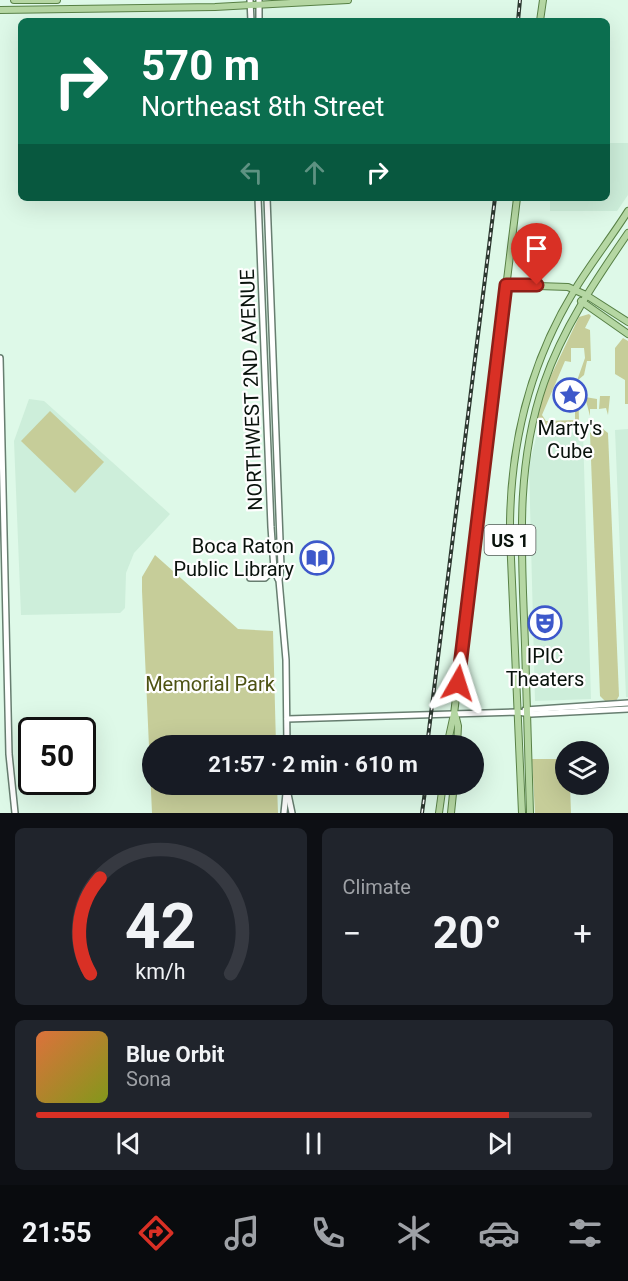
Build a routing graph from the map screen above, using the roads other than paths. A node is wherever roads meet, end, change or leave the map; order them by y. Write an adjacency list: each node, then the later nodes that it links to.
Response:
1 (14, 0): 2 (main road)
2 (57, 0)
3 (348, 0): 6 (main road)
4 (543, 0): 10 (main road)
5 (250, 3): 6 (main road); 7 (main road); 8 (street)
6 (259, 3): 9 (street)
7 (0, 10)
8 (251, 18)
9 (260, 18)
10 (540, 18)
11 (258, 201): 27 (street, NORTHWEST 2ND AVENUE)
12 (267, 201): 29 (street, NORTHWEST 2ND AVENUE)
13 (517, 201): 16 (main road)
14 (628, 211): 17 (main road, US 1)
15 (628, 233): 18 (main road, US 1)
16 (506, 285): 17 (main road); 34 (main road)
17 (575, 290): 18 (main road); 19 (main road); 23 (main road, US 1)
18 (586, 295): 19 (main road, US 1); 20 (main road)
19 (581, 303): 21 (main road); 24 (main road, US 1)
20 (628, 322)
21 (628, 334)
22 (0, 358): 43 (street)
23 (524, 410): 24 (main road); 25 (main road, US 1)
24 (531, 429): 26 (main road, US 1)
25 (517, 444): 26 (main road); 32 (main road, US 1)
26 (526, 458): 33 (main road, US 1)
27 (274, 569): 28 (street); 29 (street, NORTHWEST 2ND AVENUE)
28 (250, 578)
29 (279, 580): 35 (street, NORTHWEST 2ND AVENUE)
30 (628, 703): 33 (street)
31 (628, 709): 33 (street)
32 (518, 712): 33 (street); 34 (street); 48 (main road, US 1)
33 (527, 712): 49 (main road, US 1)
34 (454, 714): 35 (street); 37 (main road); 38 (main road)
35 (287, 718): 36 (street, NORTHWEST 2ND AVENUE)
36 (287, 735)
37 (449, 735)
38 (458, 735)
39 (287, 795): 44 (street)
40 (288, 795): 45 (street)
41 (441, 795): 46 (main road)
42 (453, 795): 47 (main road)
43 (15, 813)
44 (284, 813)
45 (292, 813)
46 (439, 813)
47 (451, 813)
48 (522, 813)
49 (530, 813)

